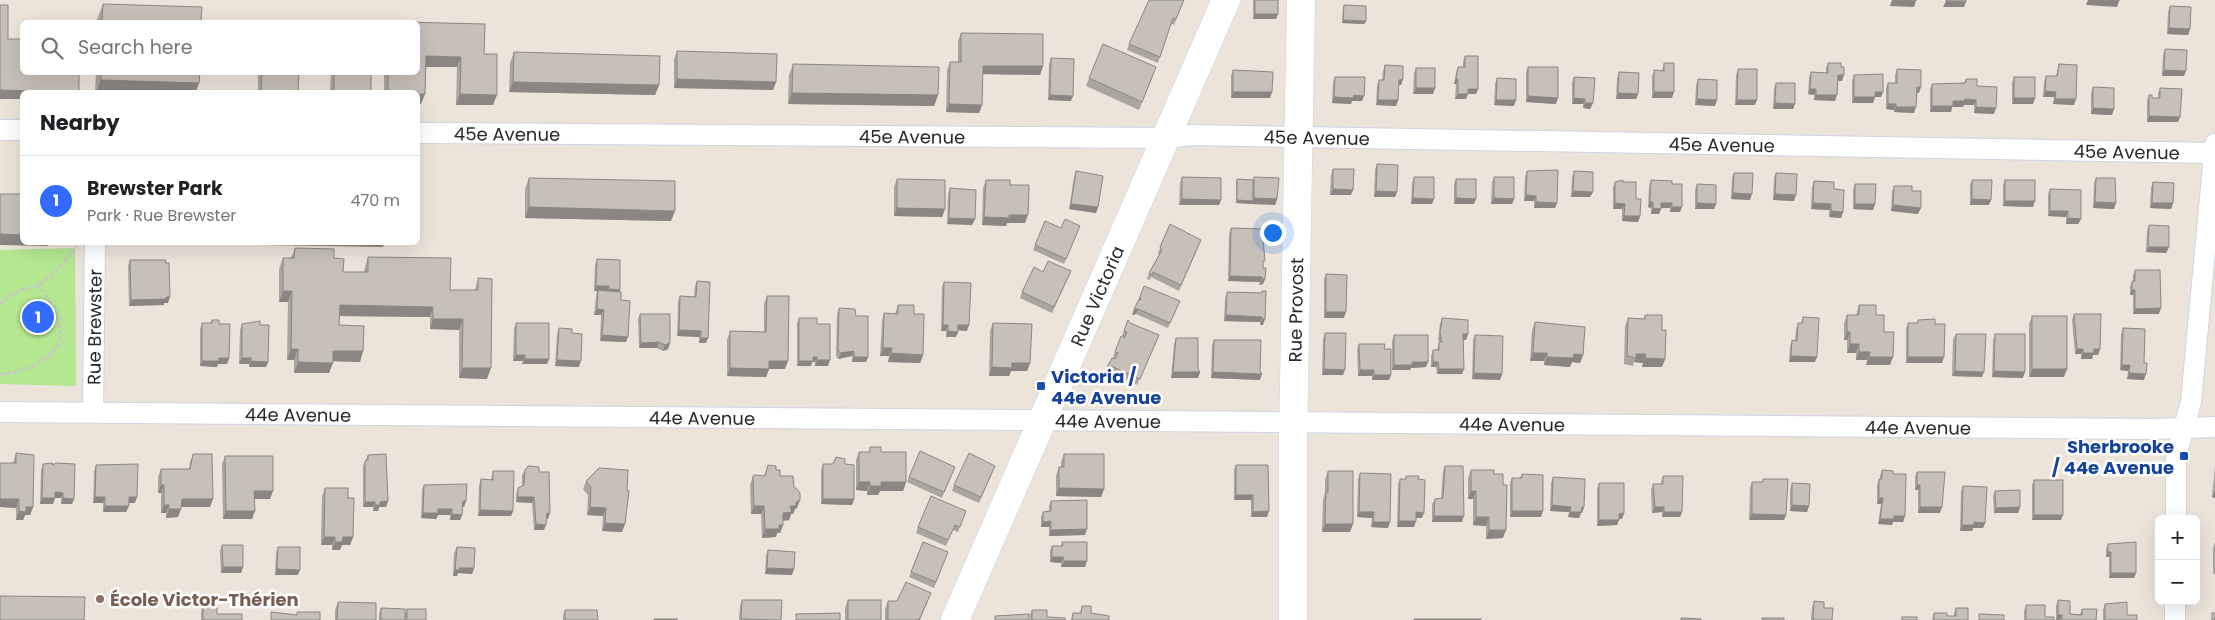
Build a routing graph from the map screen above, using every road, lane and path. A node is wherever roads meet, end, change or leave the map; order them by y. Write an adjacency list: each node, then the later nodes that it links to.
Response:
1 (1226, 0): 7 (main road, Rue Victoria)
2 (1301, 0): 6 (main road, Rue Provost)
3 (0, 130): 4 (street)
4 (20, 130)
5 (420, 133): 7 (street, 45e Avenue)
6 (1298, 137): 7 (street, 45e Avenue); 8 (street, 45e Avenue); 17 (main road, Rue Provost)
7 (1166, 138): 16 (main road, Rue Victoria)
8 (2215, 150): 18 (street)
9 (77, 245): 11 (path)
10 (95, 245): 15 (street, Rue Brewster)
11 (38, 284): 12 (path); 13 (path)
12 (0, 305)
13 (0, 374)
14 (0, 412): 15 (street, 44e Avenue)
15 (93, 412): 16 (street, 44e Avenue)
16 (1042, 421): 17 (street, 44e Avenue); 22 (main road, Rue Victoria)
17 (1293, 422): 18 (street, 44e Avenue); 23 (main road, Rue Provost)
18 (2184, 427): 19 (street, 44e Avenue); 20 (street)
19 (2215, 427)
20 (2176, 515)
21 (2175, 605): 24 (street)
22 (955, 620)
23 (1293, 620)
24 (2175, 620)

